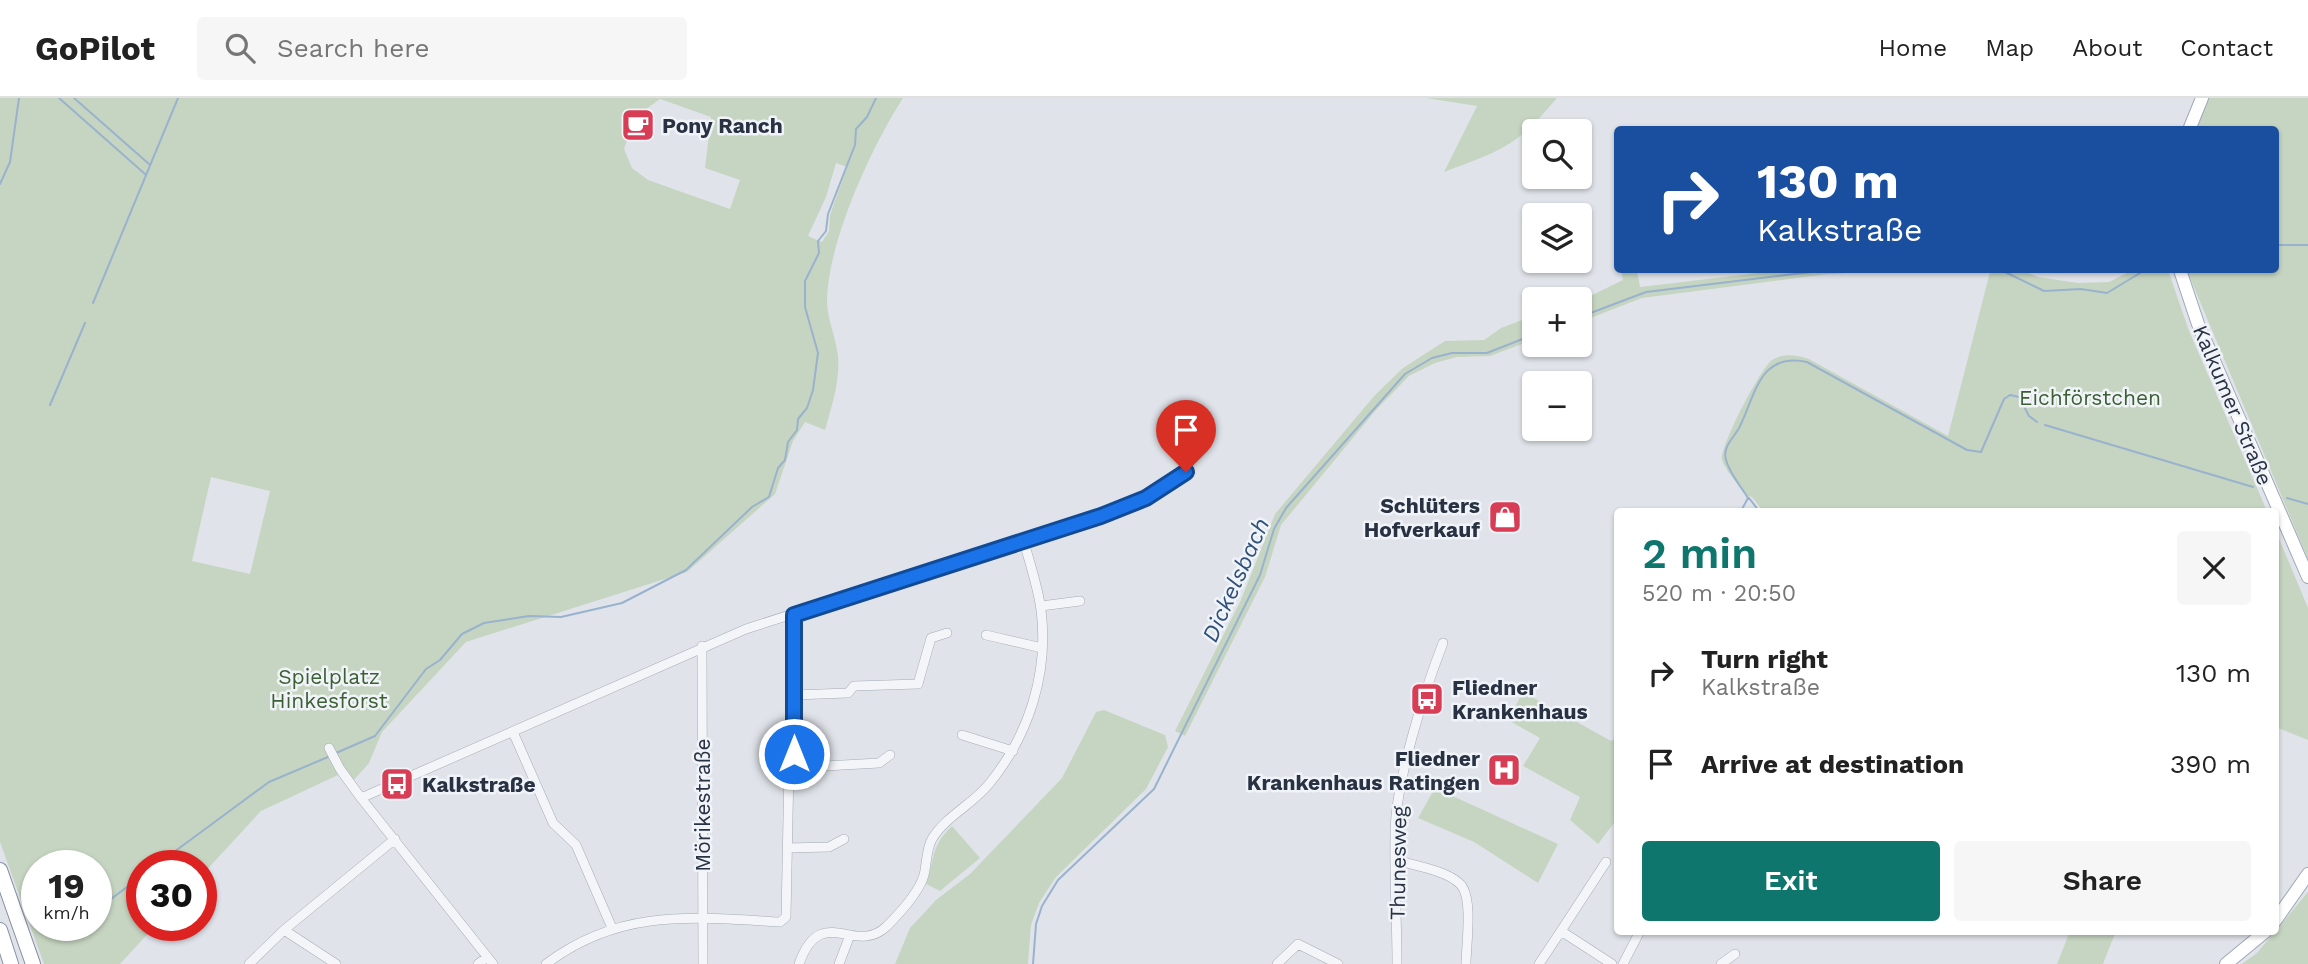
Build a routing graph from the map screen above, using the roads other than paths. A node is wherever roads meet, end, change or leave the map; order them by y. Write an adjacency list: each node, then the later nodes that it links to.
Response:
1 (2202, 98): 2 (main road)
2 (2191, 126)
3 (2181, 273): 5 (main road, Kalkumer Straße)
4 (1186, 472): 7 (street)
5 (2278, 508)
6 (2279, 510): 8 (main road, Kalkumer Straße)
7 (1024, 542): 10 (street); 11 (street)
8 (2308, 577)
9 (1080, 601): 10 (street)
10 (1041, 606): 16 (street)
11 (794, 615): 15 (street); 17 (street)
12 (947, 633): 17 (street)
13 (986, 635): 16 (street)
14 (1443, 643): 28 (street, Thunesweg)
15 (702, 646): 18 (street); 33 (street, Mörikestraße)
16 (1042, 648): 21 (street)
17 (794, 695): 23 (street)
18 (513, 732): 24 (street); 34 (street)
19 (962, 734): 21 (street)
20 (329, 748): 24 (street)
21 (1013, 751): 38 (street)
22 (890, 755): 23 (street)
23 (789, 768): 27 (street)
24 (361, 798): 25 (street)
25 (395, 839): 36 (street); 42 (street)
26 (844, 839): 27 (street)
27 (788, 848): 33 (street)
28 (1397, 860): 54 (street, Thunesweg); 55 (street)
29 (1606, 862): 37 (street)
30 (0, 870): 44 (highway)
31 (2308, 874): 32 (main road)
32 (2279, 915)
33 (702, 917): 34 (street); 49 (street, Mörikestraße)
34 (612, 928): 48 (street)
35 (0, 930): 43 (highway)
36 (284, 930): 45 (street); 46 (street)
37 (1560, 931): 56 (street); 57 (street)
38 (850, 935): 50 (street); 51 (street)
39 (1638, 935): 58 (street)
40 (2261, 935): 60 (main road)
41 (1735, 954): 59 (street)
42 (490, 961): 47 (street)
43 (11, 964)
44 (33, 964)
45 (249, 964)
46 (336, 964)
47 (478, 964)
48 (546, 964)
49 (703, 964)
50 (799, 964)
51 (839, 964)
52 (1277, 964): 53 (street)
53 (1338, 964)
54 (1396, 964)
55 (1466, 964)
56 (1539, 964)
57 (1612, 964)
58 (1623, 964)
59 (1721, 964)
60 (2226, 964)

